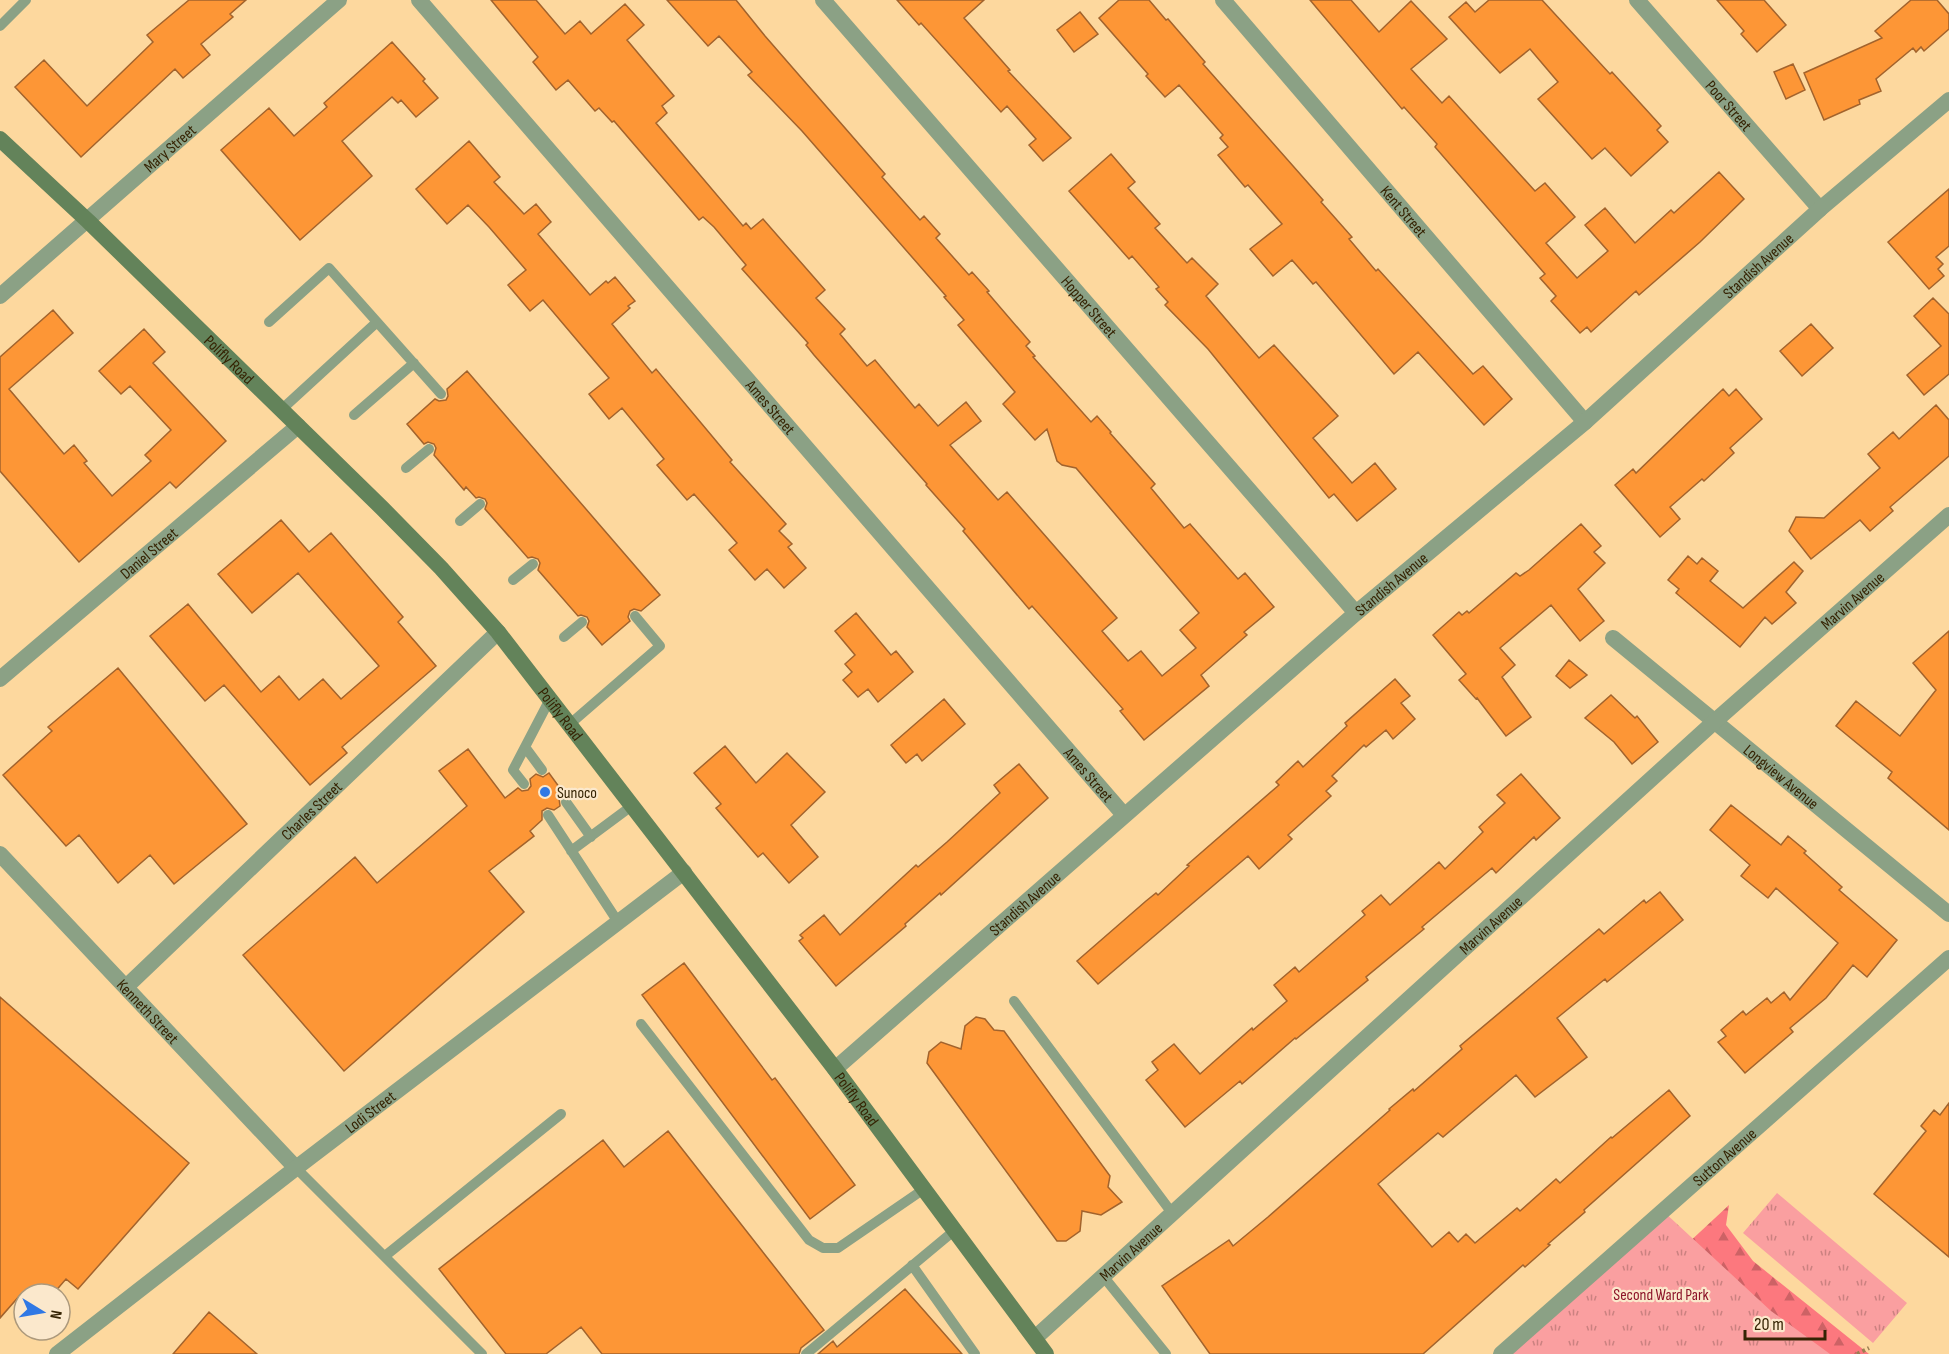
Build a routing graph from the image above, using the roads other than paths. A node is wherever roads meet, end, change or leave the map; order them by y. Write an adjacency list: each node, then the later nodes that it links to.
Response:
1 (26, 0): 7 (lane)
2 (339, 0): 11 (street, Mary Street)
3 (419, 0): 44 (street, Ames Street)
4 (823, 0): 28 (street, Hopper Street)
5 (1223, 0): 19 (street, Kent Street)
6 (1637, 0): 10 (street, Poor Street)
7 (0, 26)
8 (1949, 100): 10 (street, Standish Avenue)
9 (0, 139): 11 (main road, Polifly Road)
10 (1820, 209): 19 (street, Standish Avenue)
11 (88, 221): 12 (street, Mary Street); 17 (main road, Polifly Road)
12 (0, 296)
13 (269, 322): 14 (lane)
14 (377, 322): 15 (lane); 17 (lane)
15 (414, 363): 16 (lane); 18 (lane)
16 (441, 394)
17 (281, 410): 20 (main road, Polifly Road)
18 (354, 415)
19 (1585, 422): 28 (street, Standish Avenue)
20 (298, 426): 31 (main road, Polifly Road); 34 (street, Daniel Street)
21 (429, 449): 22 (lane)
22 (406, 468)
23 (480, 504): 25 (lane)
24 (1949, 515): 36 (street, Marvin Avenue)
25 (460, 521)
26 (533, 564): 27 (lane)
27 (513, 580)
28 (1356, 613): 44 (street, Standish Avenue)
29 (635, 616): 37 (lane)
30 (582, 621): 32 (lane)
31 (498, 632): 35 (main road, Polifly Road); 52 (street, Charles Street)
32 (564, 637)
33 (1613, 638): 36 (street, Longview Avenue)
34 (0, 679)
35 (550, 699): 37 (main road, Polifly Road); 38 (lane)
36 (1714, 722): 49 (street, Longview Avenue); 59 (street, Marvin Avenue)
37 (570, 724): 42 (main road, Polifly Road)
38 (525, 747): 39 (lane); 40 (lane)
39 (542, 770)
40 (524, 784)
41 (566, 802): 45 (lane)
42 (633, 805): 45 (lane); 48 (main road, Polifly Road)
43 (548, 815): 46 (lane)
44 (1124, 815): 55 (street, Standish Avenue)
45 (591, 837): 46 (lane)
46 (571, 851): 50 (lane)
47 (0, 854): 52 (street, Kenneth Street)
48 (684, 872): 50 (street, Lodi Street); 55 (main road, Polifly Road)
49 (1949, 914)
50 (618, 922): 57 (street, Lodi Street)
51 (1949, 958): 71 (street, Sutton Avenue)
52 (126, 987): 57 (street, Kenneth Street)
53 (1014, 1001): 59 (lane)
54 (641, 1024): 58 (lane)
55 (835, 1069): 58 (main road, Polifly Road)
56 (561, 1114): 61 (lane)
57 (296, 1168): 61 (lane); 65 (street, Lodi Street)
58 (924, 1189): 60 (main road, Polifly Road)
59 (1172, 1214): 63 (street, Marvin Avenue)
60 (955, 1230): 62 (lane); 64 (main road, Polifly Road)
61 (385, 1256): 66 (lane)
62 (912, 1265): 67 (lane); 68 (lane)
63 (1103, 1276): 64 (street, Marvin Avenue); 70 (lane)
64 (1035, 1338): 69 (main road, Polifly Road)
65 (57, 1354)
66 (482, 1354)
67 (806, 1354)
68 (975, 1354)
69 (1046, 1354)
70 (1166, 1354)
71 (1501, 1354)

